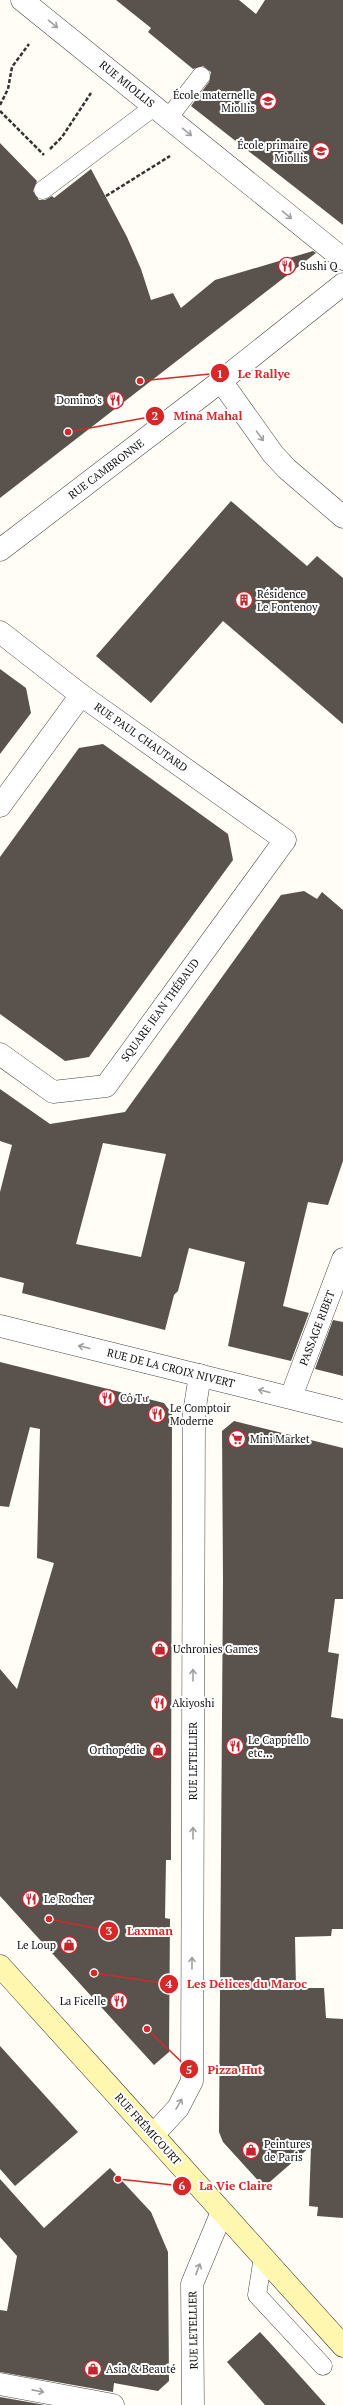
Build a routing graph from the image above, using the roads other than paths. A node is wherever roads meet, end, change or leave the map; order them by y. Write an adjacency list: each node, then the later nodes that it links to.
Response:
1 (22, 0): 3 (street, RUE MIOLLIS, one-way to 3)
2 (201, 76): 3 (lane)
3 (162, 112): 4 (lane); 5 (street, RUE MIOLLIS, one-way to 5)
4 (43, 190)
5 (343, 259)
6 (343, 284): 7 (street, RUE CAMBRONNE)
7 (221, 381): 8 (street, one-way to 8); 9 (street, RUE CAMBRONNE)
8 (343, 517)
9 (0, 550)
10 (0, 632): 11 (street, RUE PAUL CHAUTARD)
11 (81, 695): 12 (street); 13 (street, RUE PAUL CHAUTARD)
12 (0, 806)
13 (285, 840): 14 (street, SQUARE JEAN THÉBAUD)
14 (0, 1054)
15 (343, 1259): 18 (street, PASSAGE RIBET)
16 (0, 1326): 17 (street, RUE DE LA CROIX NIVERT, one-way to 16)
17 (200, 1375): 18 (street, RUE DE LA CROIX NIVERT, one-way to 17); 21 (street, RUE LETELLIER, one-way to 17)
18 (291, 1397): 19 (street, RUE DE LA CROIX NIVERT)
19 (343, 1410)
20 (0, 1966): 21 (main road, RUE FRÉMICOURT)
21 (154, 2134): 22 (main road, RUE FRÉMICOURT)
22 (222, 2212): 23 (main road, RUE FRÉMICOURT); 28 (street, RUE LETELLIER, one-way to 22)
23 (263, 2257): 24 (main road, RUE FRÉMICOURT); 25 (lane)
24 (343, 2346)
25 (323, 2366)
26 (0, 2384): 27 (street, one-way to 27)
27 (113, 2405)
28 (194, 2405)

